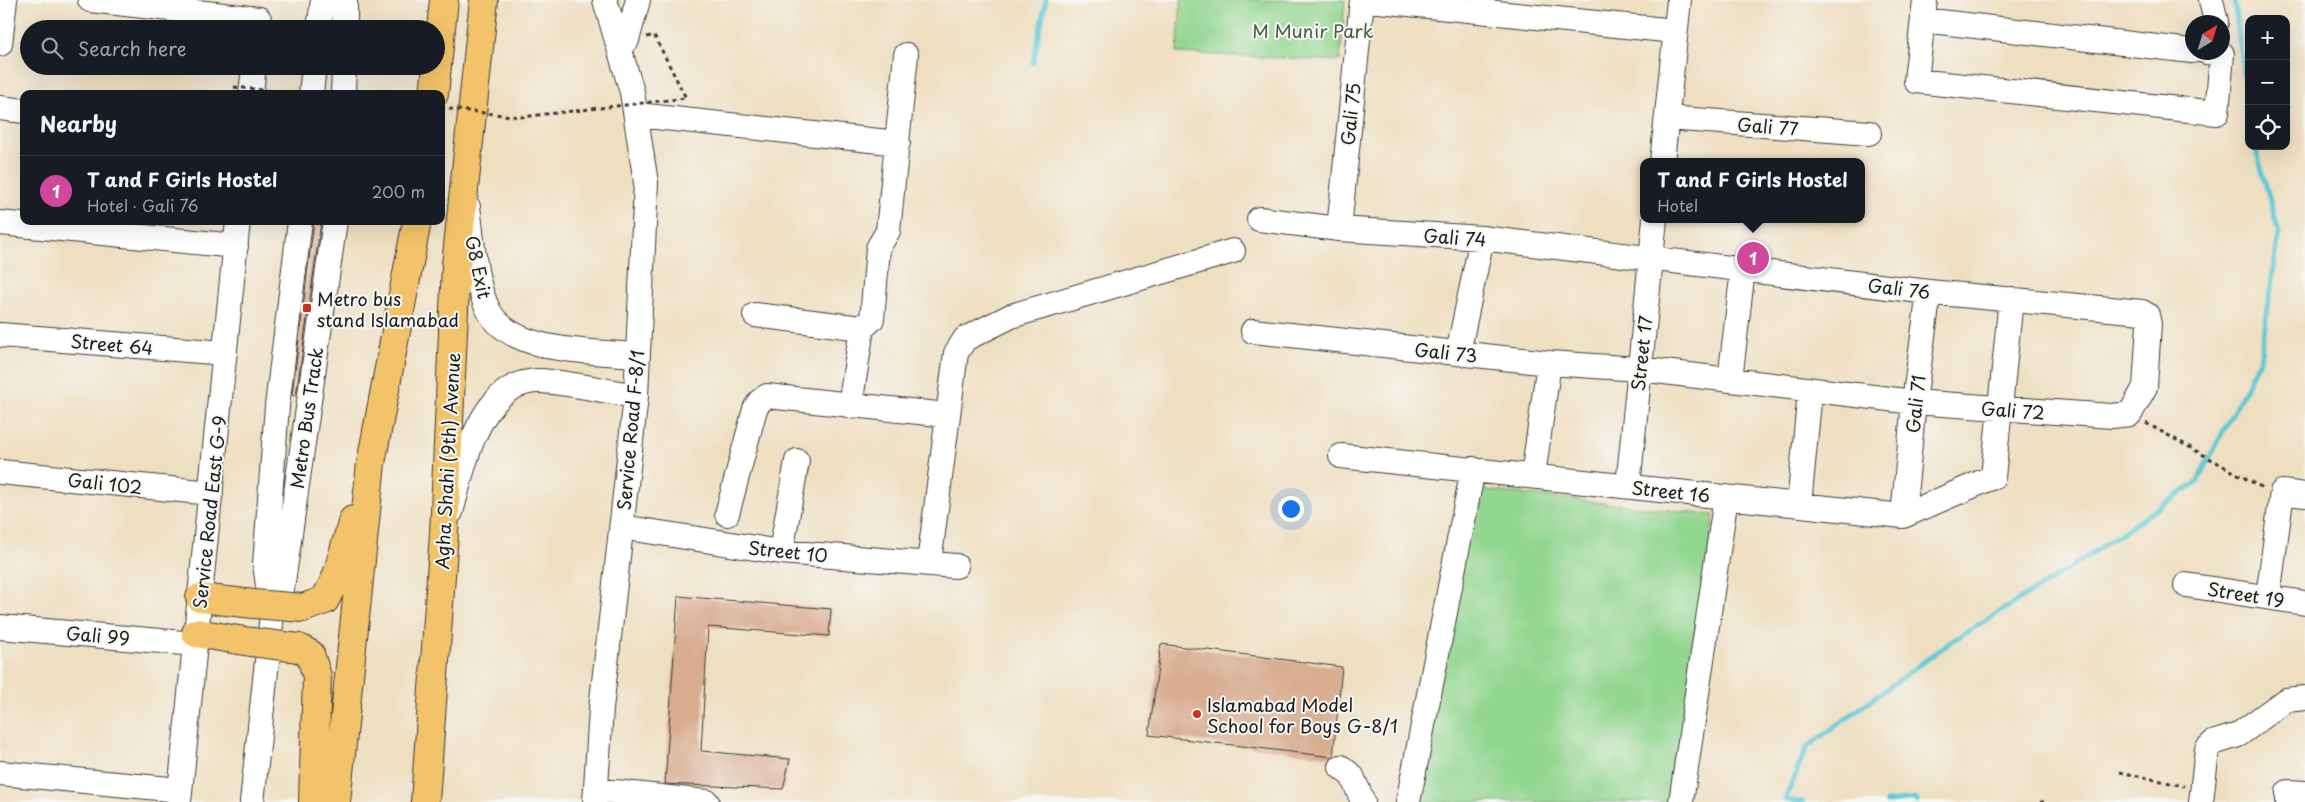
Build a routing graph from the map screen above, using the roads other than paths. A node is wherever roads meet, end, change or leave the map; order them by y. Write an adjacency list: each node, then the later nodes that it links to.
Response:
1 (5, 0): 21 (street)
2 (90, 0): 16 (street)
3 (323, 0): 17 (street)
4 (346, 0): 18 (street)
5 (444, 0): 19 (main road)
6 (484, 0): 41 (main road, Agha Shahi (9th) Avenue)
7 (605, 0): 22 (street, Service Road F-8/1)
8 (620, 0): 22 (street, Service Road F-8/1)
9 (638, 0): 22 (street)
10 (1362, 0): 51 (street, Gali 75)
11 (1369, 0): 20 (street)
12 (1679, 0): 20 (street)
13 (2211, 0): 15 (street)
14 (1924, 10): 23 (street); 25 (street)
15 (2214, 15)
16 (259, 16)
17 (320, 20)
18 (345, 20)
19 (442, 20)
20 (1675, 32): 37 (street)
21 (0, 44)
22 (625, 49): 36 (street, Service Road F-8/1)
23 (2185, 50)
24 (906, 54): 39 (street)
25 (2217, 60)
26 (250, 75): 30 (street)
27 (313, 75): 31 (street)
28 (344, 75): 32 (street)
29 (436, 75): 33 (main road)
30 (243, 90)
31 (312, 90)
32 (343, 90)
33 (434, 90)
34 (0, 108): 35 (street)
35 (20, 110)
36 (637, 115): 39 (street); 65 (street, Service Road F-8/1)
37 (1667, 118): 38 (street, Gali 77); 40 (street)
38 (1869, 133)
39 (898, 143): 60 (street)
40 (1662, 158)
41 (464, 183): 65 (street, G8 Exit); 90 (main road, Agha Shahi (9th) Avenue)
42 (1259, 219): 51 (street, Gali 74)
43 (0, 223): 45 (street)
44 (1654, 223): 55 (street, Street 17)
45 (20, 225)
46 (21, 225): 53 (street)
47 (238, 225): 53 (street, Service Road East G-9)
48 (300, 225): 98 (street, Metro Bus Track)
49 (334, 225): 98 (street, Metro Bus Track)
50 (416, 225): 78 (main road)
51 (1339, 229): 52 (street, Gali 74)
52 (1482, 238): 55 (street, Gali 74); 64 (street)
53 (236, 246): 63 (street, Service Road East G-9)
54 (1233, 251): 74 (street)
55 (1650, 259): 56 (street, Gali 76); 67 (street, Street 17)
56 (1743, 269): 57 (street, Gali 76); 68 (street)
57 (1929, 292): 58 (street, Gali 76); 71 (street, Gali 71)
58 (2011, 299): 73 (street); 75 (street, Gali 76)
59 (755, 316): 60 (street)
60 (862, 328): 72 (street)
61 (1254, 331): 64 (street, Gali 73)
62 (0, 335): 63 (street, Street 64)
63 (225, 353): 83 (street, Service Road East G-9)
64 (1458, 353): 66 (street, Gali 73)
65 (638, 355): 70 (street, Service Road F-8/1)
66 (1549, 363): 67 (street, Gali 73); 81 (street)
67 (1640, 369): 68 (street); 82 (street, Street 17)
68 (1730, 380): 69 (street)
69 (1810, 390): 71 (street, Gali 72); 86 (street)
70 (636, 396): 89 (street, Service Road F-8/1); 90 (street)
71 (1914, 402): 73 (street, Gali 72); 88 (street, Gali 71)
72 (850, 406): 74 (street); 87 (street)
73 (2001, 409): 75 (street, Gali 72); 88 (street, Street 16)
74 (948, 415): 92 (street)
75 (2121, 415)
76 (1342, 456): 79 (street, Street 16)
77 (798, 462): 91 (street)
78 (371, 463): 98 (main road, bridge); 111 (main road)
79 (1473, 470): 81 (street, Street 16); 114 (street)
80 (0, 472): 83 (street, Gali 102)
81 (1533, 476): 82 (street, Street 16)
82 (1628, 486): 85 (street, Street 16)
83 (211, 493): 96 (street, Service Road East G-9)
84 (2305, 495): 95 (street)
85 (1726, 497): 86 (street, Street 16); 115 (street)
86 (1799, 505): 88 (street, Street 16)
87 (727, 514)
88 (1903, 516)
89 (622, 527): 91 (street, Street 10); 106 (street, Service Road F-8/1)
90 (444, 534): 112 (main road, Agha Shahi (9th) Avenue)
91 (781, 552): 92 (street, Street 10)
92 (929, 563): 93 (street, Street 10)
93 (956, 566)
94 (2186, 585): 95 (street, Street 19)
95 (2268, 597): 97 (street, Street 19)
96 (200, 598): 98 (main road); 100 (street, Service Road East G-9)
97 (2305, 603)
98 (263, 609): 109 (street, Metro Bus Track)
99 (0, 626): 100 (street, Gali 99)
100 (196, 638): 105 (street, Service Road East G-9); 110 (main road, bridge)
101 (2305, 698): 107 (street)
102 (1341, 767): 113 (street)
103 (0, 773): 105 (street)
104 (2305, 793): 116 (street)
105 (180, 796)
106 (596, 796): 108 (street)
107 (2201, 796)
108 (694, 801)
109 (252, 802)
110 (313, 802)
111 (336, 802)
112 (425, 802)
113 (1364, 802)
114 (1408, 802)
115 (1681, 802)
116 (2288, 802)

